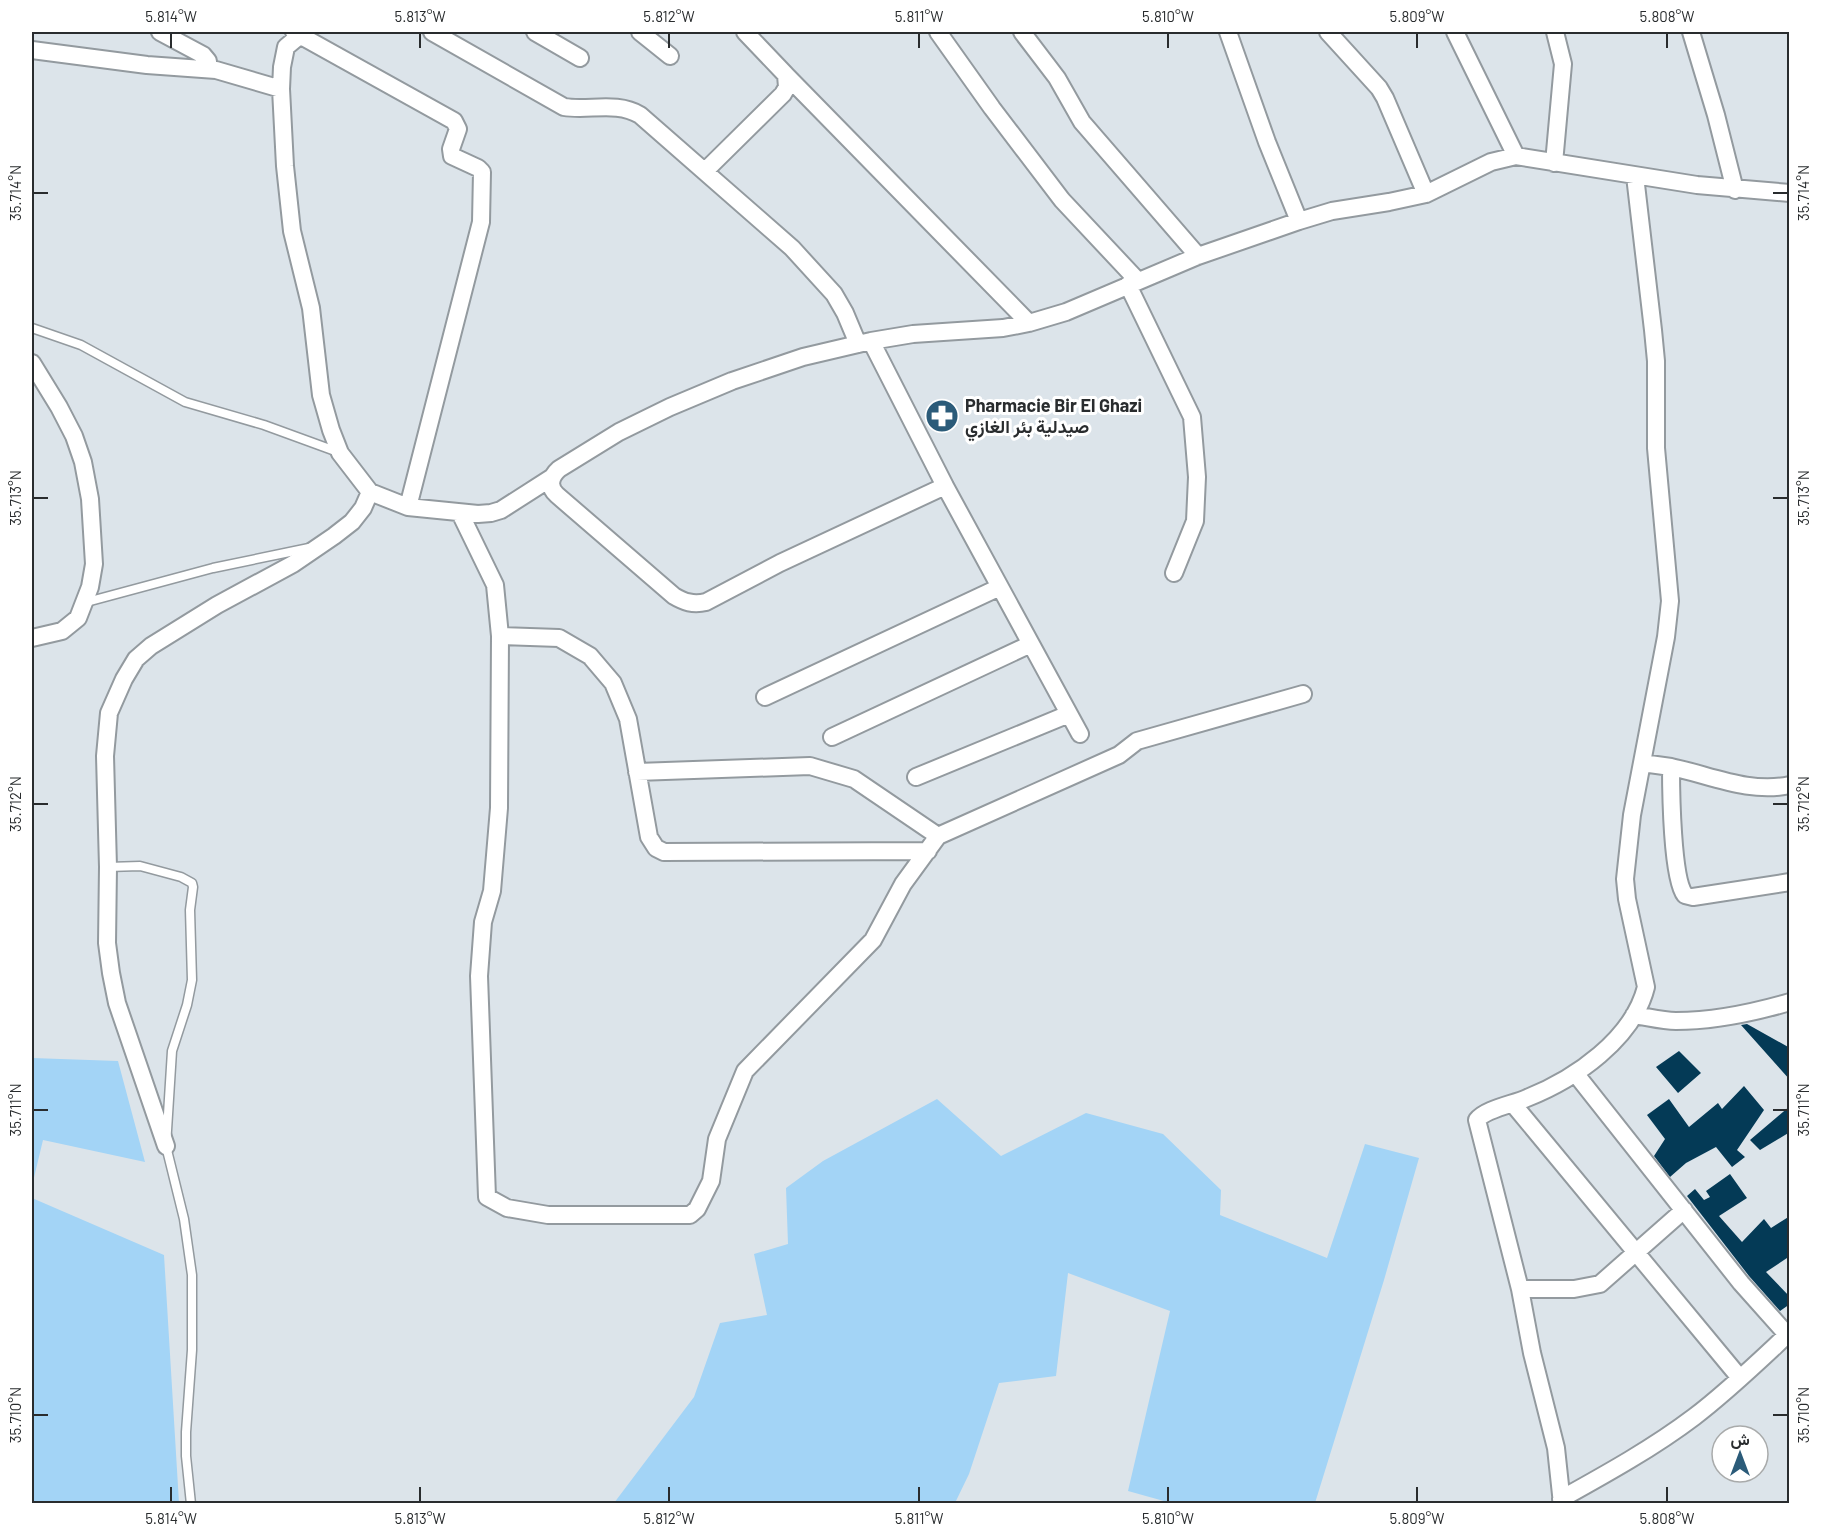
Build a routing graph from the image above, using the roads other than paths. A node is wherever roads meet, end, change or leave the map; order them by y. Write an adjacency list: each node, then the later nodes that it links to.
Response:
1 (160, 32): 17 (street)
2 (432, 32): 22 (street)
3 (535, 32): 16 (street)
4 (640, 32): 15 (street)
5 (745, 32): 18 (street)
6 (938, 32): 29 (street)
7 (1022, 32): 28 (street)
8 (1228, 32): 27 (street)
9 (1328, 32): 26 (street)
10 (1455, 32): 20 (street)
11 (1555, 32): 21 (street)
12 (1691, 32): 24 (street)
13 (300, 33): 19 (street); 38 (street)
14 (32, 50): 17 (street)
15 (670, 56)
16 (580, 58)
17 (207, 69): 19 (street)
18 (786, 75): 22 (street); 30 (street)
19 (281, 89): 34 (street)
20 (1516, 156): 21 (street); 26 (street)
21 (1554, 163): 23 (street)
22 (705, 171): 32 (street)
23 (1635, 176): 24 (street); 52 (street)
24 (1735, 190): 25 (street)
25 (1790, 193)
26 (1426, 194): 27 (street)
27 (1299, 221): 28 (street)
28 (1198, 256): 29 (street)
29 (1133, 283): 30 (street); 41 (street)
30 (1029, 323): 32 (street)
31 (32, 327): 34 (lane)
32 (865, 342): 35 (street); 36 (street)
33 (32, 363): 43 (street)
34 (340, 453): 37 (street)
35 (551, 478): 36 (street); 39 (street)
36 (945, 486): 42 (street)
37 (370, 492): 38 (street); 40 (street)
38 (408, 507): 39 (street)
39 (460, 513): 44 (street)
40 (318, 547): 43 (lane); 59 (street)
41 (1174, 573)
42 (1000, 587): 46 (street); 48 (street)
43 (82, 603): 45 (street)
44 (500, 636): 54 (street); 58 (street)
45 (32, 638)
46 (1031, 644): 49 (street); 51 (street)
47 (1303, 693): 57 (street)
48 (765, 698)
49 (1069, 714): 50 (street); 55 (street)
50 (1080, 734)
51 (832, 737)
52 (1642, 763): 53 (street); 62 (street)
53 (1671, 767): 56 (street); 60 (street)
54 (637, 772): 57 (street); 58 (street)
55 (916, 777)
56 (1790, 785)
57 (938, 836): 58 (street)
58 (928, 851)
59 (108, 867): 65 (street); 65 (lane)
60 (1790, 882)
61 (1790, 1002): 62 (street)
62 (1634, 1015): 63 (street)
63 (1575, 1073): 64 (street); 66 (street)
64 (1513, 1104): 67 (street); 68 (street)
65 (166, 1146): 72 (lane)
66 (1684, 1210): 67 (street); 69 (street)
67 (1635, 1251): 68 (street); 70 (street)
68 (1520, 1289): 71 (street)
69 (1788, 1336): 70 (street)
70 (1740, 1378): 71 (street)
71 (1561, 1501)
72 (191, 1503)

